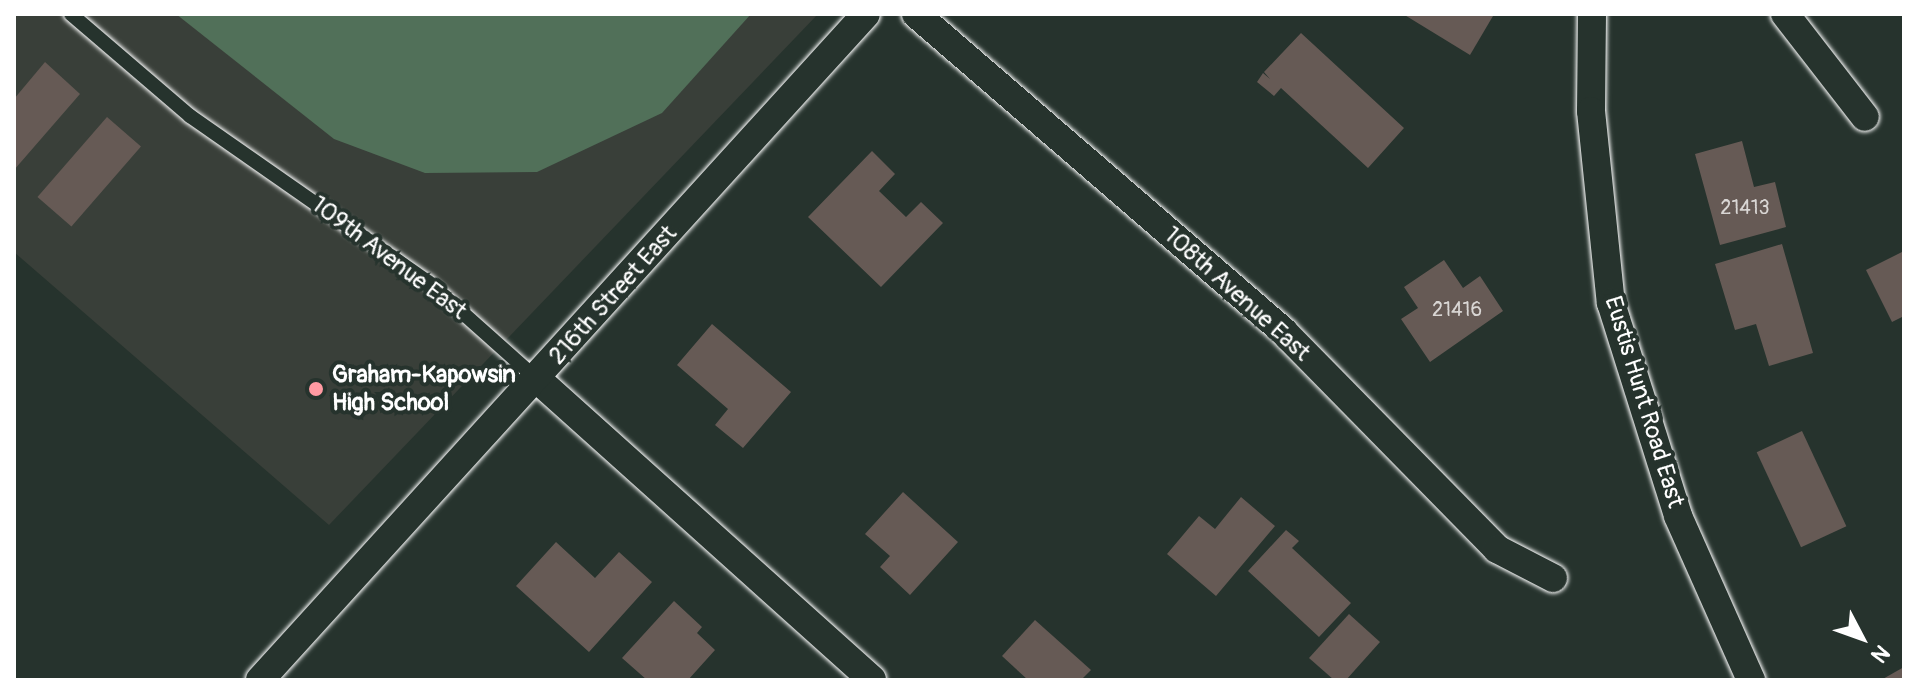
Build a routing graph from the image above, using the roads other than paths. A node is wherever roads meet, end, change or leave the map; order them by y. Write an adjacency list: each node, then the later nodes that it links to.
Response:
1 (71, 14): 7 (lane, 109th Avenue East)
2 (866, 14): 7 (street, 216th Street East)
3 (916, 14): 8 (street, 108th Avenue East)
4 (1592, 14): 11 (street, Eustis Hunt Road East)
5 (1785, 14): 6 (street)
6 (1865, 117)
7 (537, 379): 9 (street, 216th Street East); 10 (street, 109th Avenue East)
8 (1553, 578)
9 (260, 680)
10 (872, 680)
11 (1751, 680)

